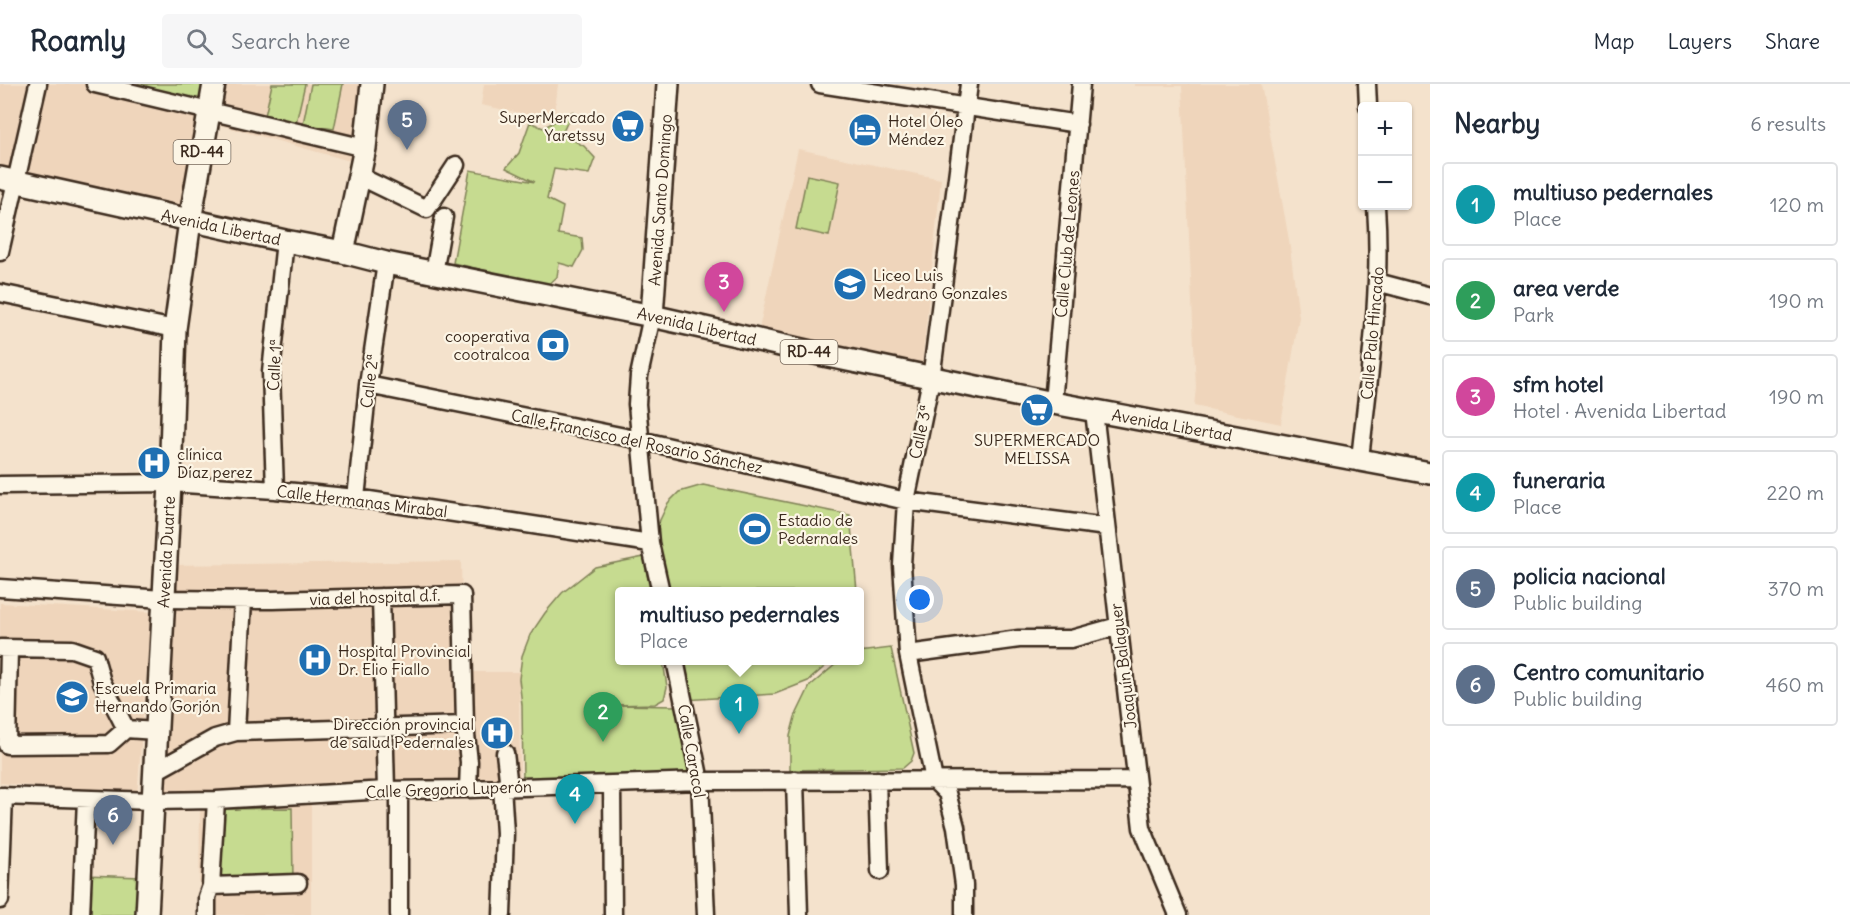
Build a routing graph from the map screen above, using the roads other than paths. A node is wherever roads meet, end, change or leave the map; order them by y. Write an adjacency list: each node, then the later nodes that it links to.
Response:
1 (38, 84): 18 (street)
2 (95, 84): 13 (street)
3 (214, 84): 13 (main road, Avenida Duarte / RD-44)
4 (372, 84): 15 (main road)
5 (668, 84): 30 (main road, Avenida Santo Domingo)
6 (820, 84): 10 (street)
7 (969, 84): 12 (street, Calle 3ª)
8 (1081, 84): 14 (street, Calle Club de Leones)
9 (1367, 84): 11 (street)
10 (849, 86): 12 (street)
11 (1368, 102)
12 (967, 108): 14 (street); 32 (street, Calle 3ª)
13 (209, 110): 15 (street); 21 (main road, Avenida Duarte / RD-44)
14 (1078, 124): 34 (street, Calle Club de Leones)
15 (365, 148): 17 (main road)
16 (456, 165): 17 (street)
17 (359, 176): 24 (main road)
18 (8, 180): 21 (main road, Avenida Libertad); 23 (street)
19 (1376, 210): 27 (street, Calle Palo Hincado)
20 (444, 218): 26 (street)
21 (190, 220): 22 (main road, Avenida Libertad / RD-44); 31 (main road, Avenida Duarte)
22 (285, 241): 24 (main road, Avenida Libertad / RD-44); 41 (street, Calle 1ª)
23 (0, 252)
24 (343, 252): 25 (main road, Avenida Libertad / RD-44)
25 (386, 264): 26 (main road, Avenida Libertad / RD-44); 33 (street, Calle 2ª)
26 (434, 273): 30 (main road, Avenida Libertad / RD-44)
27 (1377, 282): 29 (street); 37 (street, Calle Palo Hincado)
28 (0, 293): 31 (street)
29 (1430, 296)
30 (652, 316): 32 (main road, Avenida Libertad / RD-44); 36 (street)
31 (175, 329): 39 (main road, Avenida Duarte)
32 (931, 379): 34 (main road, Avenida Libertad / RD-44); 43 (street, Calle 3ª)
33 (368, 385): 36 (street, Calle Francisco del Rosario Sánchez); 42 (street, Calle 2ª)
34 (1053, 403): 35 (main road, Avenida Libertad / RD-44)
35 (1094, 411): 37 (main road, Avenida Libertad / RD-44); 44 (street, Joaquín Balaguer)
36 (640, 440): 43 (street, Calle Francisco del Rosario Sánchez); 45 (street)
37 (1360, 459): 38 (main road, Avenida Libertad / RD-44)
38 (1430, 473)
39 (170, 483): 40 (street, Calle Hermanas Mirabal); 41 (street, Calle Hermanas Mirabal); 49 (main road, Avenida Duarte)
40 (0, 485)
41 (275, 489): 42 (street, Calle Hermanas Mirabal)
42 (356, 498): 45 (street, Calle Hermanas Mirabal)
43 (906, 501): 44 (street, Calle Francisco del Rosario Sánchez); 53 (street, Calle 3ª)
44 (1107, 527): 51 (street, Joaquín Balaguer)
45 (650, 543): 46 (street)
46 (660, 587)
47 (0, 588): 49 (street, via del hospital d.f.)
48 (381, 597): 50 (street, via del hospital d.f.); 55 (street, via del hospital d.f.); 56 (street)
49 (163, 599): 50 (street, via del hospital d.f.); 58 (main road, Avenida Duarte)
50 (243, 600): 59 (street)
51 (1118, 626): 53 (street); 65 (street, Joaquín Balaguer)
52 (4, 648): 57 (street); 57 (street)
53 (908, 654): 64 (street, Calle 3ª)
54 (676, 665): 66 (street, Calle Caracol)
55 (465, 724): 56 (street); 69 (street)
56 (384, 727): 59 (street); 70 (street)
57 (126, 729): 58 (street)
58 (156, 731): 61 (main road, Avenida Duarte)
59 (236, 732): 61 (street)
60 (505, 753): 68 (street)
61 (154, 772): 74 (main road, Avenida Duarte)
62 (795, 780): 63 (street, Calle Gregorio Luperón); 66 (street, Calle Gregorio Luperón); 86 (street)
63 (877, 780): 64 (street, Calle Gregorio Luperón); 75 (street)
64 (934, 780): 65 (street, Calle Gregorio Luperón); 87 (street)
65 (1136, 780): 88 (street, Joaquín Balaguer)
66 (700, 781): 67 (street, Calle Gregorio Luperón); 85 (street, Calle Caracol)
67 (612, 784): 68 (street, Calle Gregorio Luperón); 84 (street)
68 (506, 787): 69 (street, Calle Gregorio Luperón); 83 (street)
69 (468, 789): 70 (street, Calle Gregorio Luperón)
70 (392, 790): 73 (street, Calle Gregorio Luperón); 82 (street)
71 (2, 796): 72 (street, Calle Gregorio Luperón); 78 (street)
72 (86, 799): 74 (street, Calle Gregorio Luperón); 79 (street)
73 (216, 800): 74 (street, Calle Gregorio Luperón); 77 (street)
74 (153, 801): 80 (main road, Avenida Duarte)
75 (880, 871)
76 (298, 883): 77 (street)
77 (211, 886): 81 (street)
78 (0, 900)
79 (81, 915)
80 (147, 915)
81 (207, 915)
82 (399, 915)
83 (502, 915)
84 (613, 915)
85 (706, 915)
86 (799, 915)
87 (964, 915)
88 (1178, 915)

